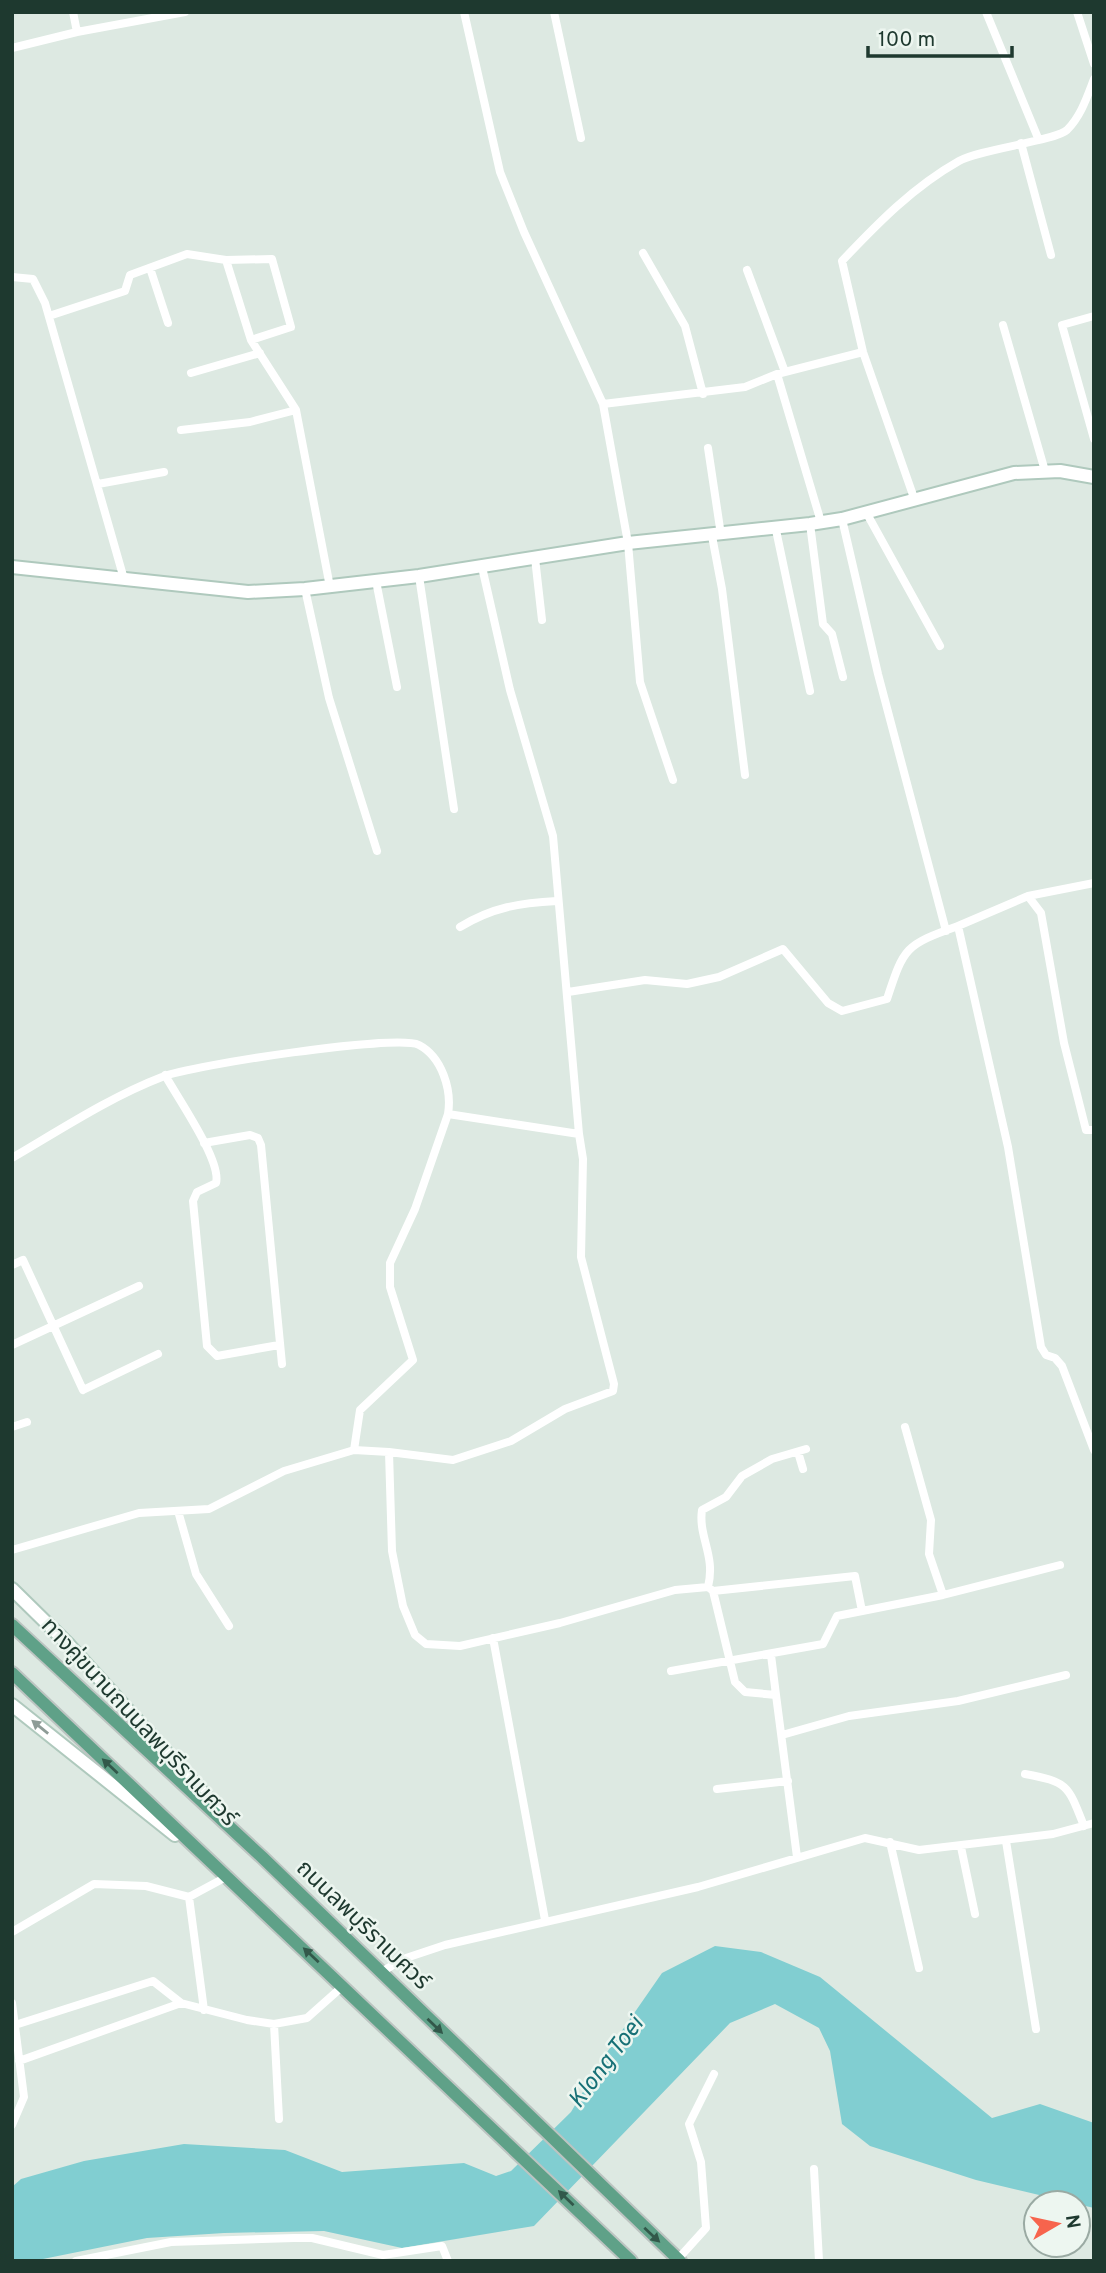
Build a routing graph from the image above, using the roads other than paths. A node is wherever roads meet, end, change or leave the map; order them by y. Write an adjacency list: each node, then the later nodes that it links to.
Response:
1 (73, 12): 7 (street)
2 (185, 12): 7 (street)
3 (464, 12): 30 (street)
4 (555, 12): 11 (street)
5 (986, 12): 12 (street)
6 (1077, 12): 9 (street)
7 (77, 32): 8 (street)
8 (12, 48)
9 (1094, 64)
10 (1094, 79): 12 (street)
11 (581, 138)
12 (1038, 138): 13 (street)
13 (1021, 143): 15 (street); 25 (street)
14 (643, 253): 29 (street)
15 (1051, 255)
16 (226, 260): 17 (street); 24 (street); 24 (street)
17 (150, 268): 20 (street); 22 (street)
18 (747, 270): 28 (street)
19 (12, 277): 20 (street)
20 (49, 316): 38 (street)
21 (1094, 316): 33 (street)
22 (168, 323)
23 (1003, 325): 35 (street)
24 (251, 340): 26 (street)
25 (863, 352): 28 (street); 39 (street)
26 (260, 353): 27 (street); 31 (street)
27 (191, 373)
28 (781, 373): 29 (street); 42 (street)
29 (703, 394): 30 (street)
30 (603, 404): 45 (street)
31 (296, 410): 32 (street); 52 (street)
32 (181, 430)
33 (1094, 439)
34 (708, 448): 44 (street)
35 (1045, 471): 37 (street); 39 (street)
36 (164, 472): 38 (street)
37 (1094, 477)
38 (98, 484): 50 (street)
39 (914, 498): 40 (street)
40 (866, 512): 41 (street); 55 (street)
41 (842, 519): 42 (street); 68 (street)
42 (816, 523): 43 (street); 56 (street)
43 (776, 530): 44 (street); 58 (street)
44 (716, 536): 45 (street); 59 (street)
45 (628, 543): 46 (street); 60 (street)
46 (535, 558): 48 (street); 54 (street)
47 (12, 567): 50 (street)
48 (482, 567): 49 (street); 65 (street)
49 (419, 576): 51 (street); 61 (street)
50 (124, 579): 53 (street)
51 (376, 581): 52 (street); 57 (street)
52 (330, 587): 53 (street)
53 (305, 589): 62 (street)
54 (542, 620)
55 (940, 646)
56 (843, 677)
57 (397, 687)
58 (810, 691)
59 (745, 775)
60 (673, 780)
61 (454, 809)
62 (377, 851)
63 (1094, 883): 64 (street)
64 (1028, 896): 67 (street); 72 (street)
65 (558, 901): 66 (street); 69 (street)
66 (460, 926)
67 (958, 926): 68 (street); 87 (street)
68 (946, 931): 69 (street)
69 (568, 992): 73 (street)
70 (165, 1076): 71 (street); 74 (street); 75 (street)
71 (448, 1114): 73 (street); 86 (street)
72 (1094, 1130)
73 (579, 1134): 88 (street)
74 (204, 1143): 80 (street); 80 (street)
75 (12, 1158)
76 (12, 1265): 78 (street)
77 (139, 1286): 78 (street)
78 (52, 1327): 79 (street); 81 (street)
79 (12, 1345)
80 (279, 1345): 82 (street)
81 (158, 1354)
82 (282, 1364)
83 (27, 1422): 84 (street)
84 (12, 1427)
85 (905, 1427): 95 (street)
86 (354, 1450): 88 (street); 90 (street)
87 (1094, 1450)
88 (388, 1452): 99 (street)
89 (803, 1469): 94 (street)
90 (178, 1510): 91 (street); 98 (street)
91 (12, 1550)
92 (1060, 1565): 95 (street)
93 (12, 1589): 117 (street, ทางคู่ขนานถนนลพบุรีราเมศวร์)
94 (711, 1589): 96 (street); 99 (street); 101 (street)
95 (943, 1595): 96 (street)
96 (862, 1611): 100 (street)
97 (12, 1625): 117 (main road, ถนนลพบุรีราเมศวร์)
98 (229, 1626)
99 (493, 1639): 121 (street)
100 (771, 1655): 101 (street); 105 (street)
101 (728, 1659): 102 (street); 105 (street)
102 (671, 1671)
103 (12, 1673): 118 (main road, one-way to 103)
104 (1066, 1675): 107 (street)
105 (776, 1695): 107 (street)
106 (12, 1705): 118 (street, ทางคู่ขนานถนนลพบุรีราเมศวร์, one-way to 106)
107 (782, 1735): 109 (street)
108 (1025, 1774): 112 (street)
109 (788, 1781): 110 (street); 116 (street)
110 (717, 1789)
111 (1094, 1823): 112 (street)
112 (1083, 1826): 113 (street)
113 (1006, 1841): 115 (street); 131 (street)
114 (890, 1842): 115 (street); 116 (street); 123 (street)
115 (961, 1847): 120 (street)
116 (797, 1857): 121 (street)
117 (263, 1858): 124 (main road, ถนนลพบุรีราเมศวร์)
118 (228, 1876): 119 (street); 125 (main road, one-way to 118)
119 (189, 1897): 122 (street); 128 (street)
120 (975, 1914)
121 (545, 1920): 124 (street)
122 (12, 1932)
123 (919, 1968)
124 (380, 1973): 137 (main road, ถนนลพบุรีราเมศวร์, one-way to 137)
125 (343, 1986): 129 (street); 140 (main road, one-way to 125)
126 (12, 2003): 130 (street)
127 (181, 2003): 128 (street); 130 (street); 132 (street)
128 (204, 2010): 129 (street)
129 (274, 2024): 134 (street)
130 (15, 2025): 132 (street)
131 (1037, 2029)
132 (19, 2062): 135 (street)
133 (714, 2074): 137 (street)
134 (279, 2119)
135 (12, 2125)
136 (814, 2169): 141 (street)
137 (679, 2260)
138 (76, 2261): 139 (street)
139 (448, 2261)
140 (631, 2261)
141 (819, 2261)

